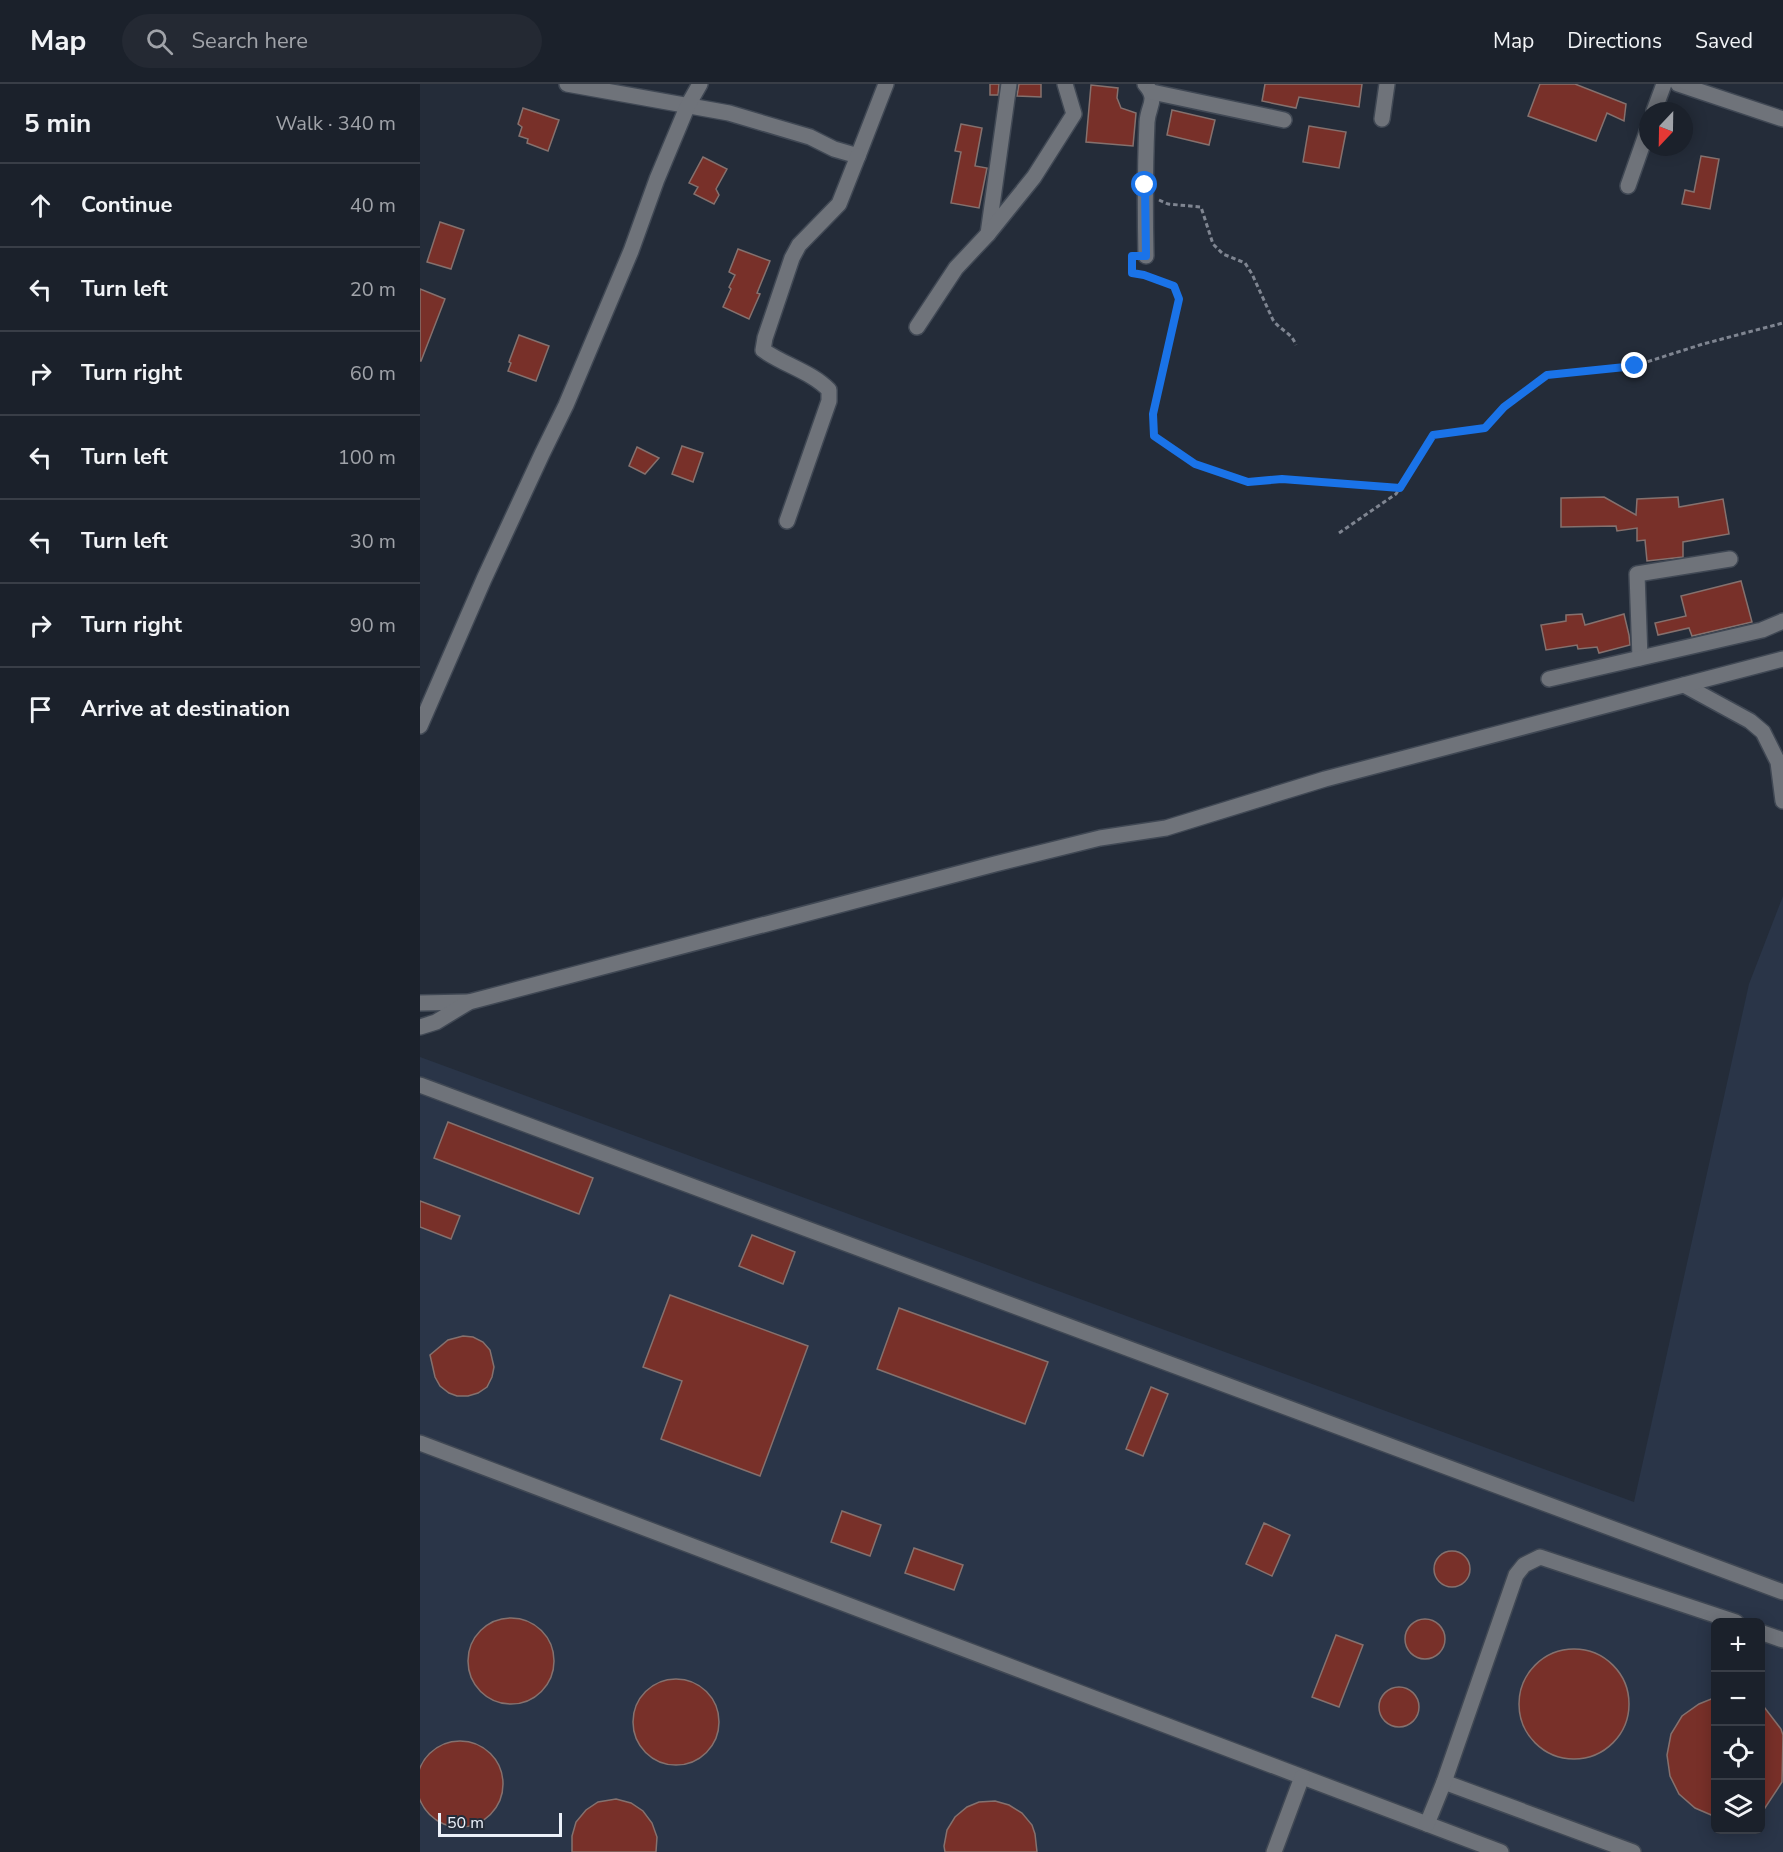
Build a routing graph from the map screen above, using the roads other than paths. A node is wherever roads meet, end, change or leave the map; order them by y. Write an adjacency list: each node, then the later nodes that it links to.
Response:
1 (567, 84): 11 (street)
2 (700, 84): 11 (street)
3 (886, 84): 16 (street)
4 (1009, 84): 18 (street)
5 (1065, 84): 18 (street)
6 (1387, 84): 14 (street)
7 (1664, 84): 10 (street)
8 (1678, 84): 12 (street)
9 (1149, 88): 13 (street); 19 (street)
10 (1657, 102)
11 (688, 105): 16 (street); 28 (street)
12 (1783, 119)
13 (1284, 120)
14 (1382, 120)
15 (1639, 155): 17 (street)
16 (858, 156): 21 (street)
17 (1628, 186)
18 (988, 234): 20 (street)
19 (1146, 256)
20 (917, 327)
21 (787, 521)
22 (1730, 559): 24 (street)
23 (1783, 621): 24 (street)
24 (1640, 658): 26 (street)
25 (1783, 659): 27 (street)
26 (1549, 679)
27 (1684, 685): 29 (street); 30 (street)
28 (420, 726)
29 (1783, 801)
30 (469, 1002): 31 (street); 32 (street)
31 (420, 1003)
32 (420, 1027)
33 (420, 1085): 35 (street)
34 (420, 1443): 39 (street)
35 (1783, 1592)
36 (1721, 1618): 40 (street)
37 (1765, 1633): 38 (street)
38 (1783, 1640)
39 (1302, 1777): 41 (street); 42 (street)
40 (1444, 1782): 41 (street); 44 (street)
41 (1427, 1824): 43 (street)
42 (1274, 1852)
43 (1501, 1852)
44 (1633, 1852)

